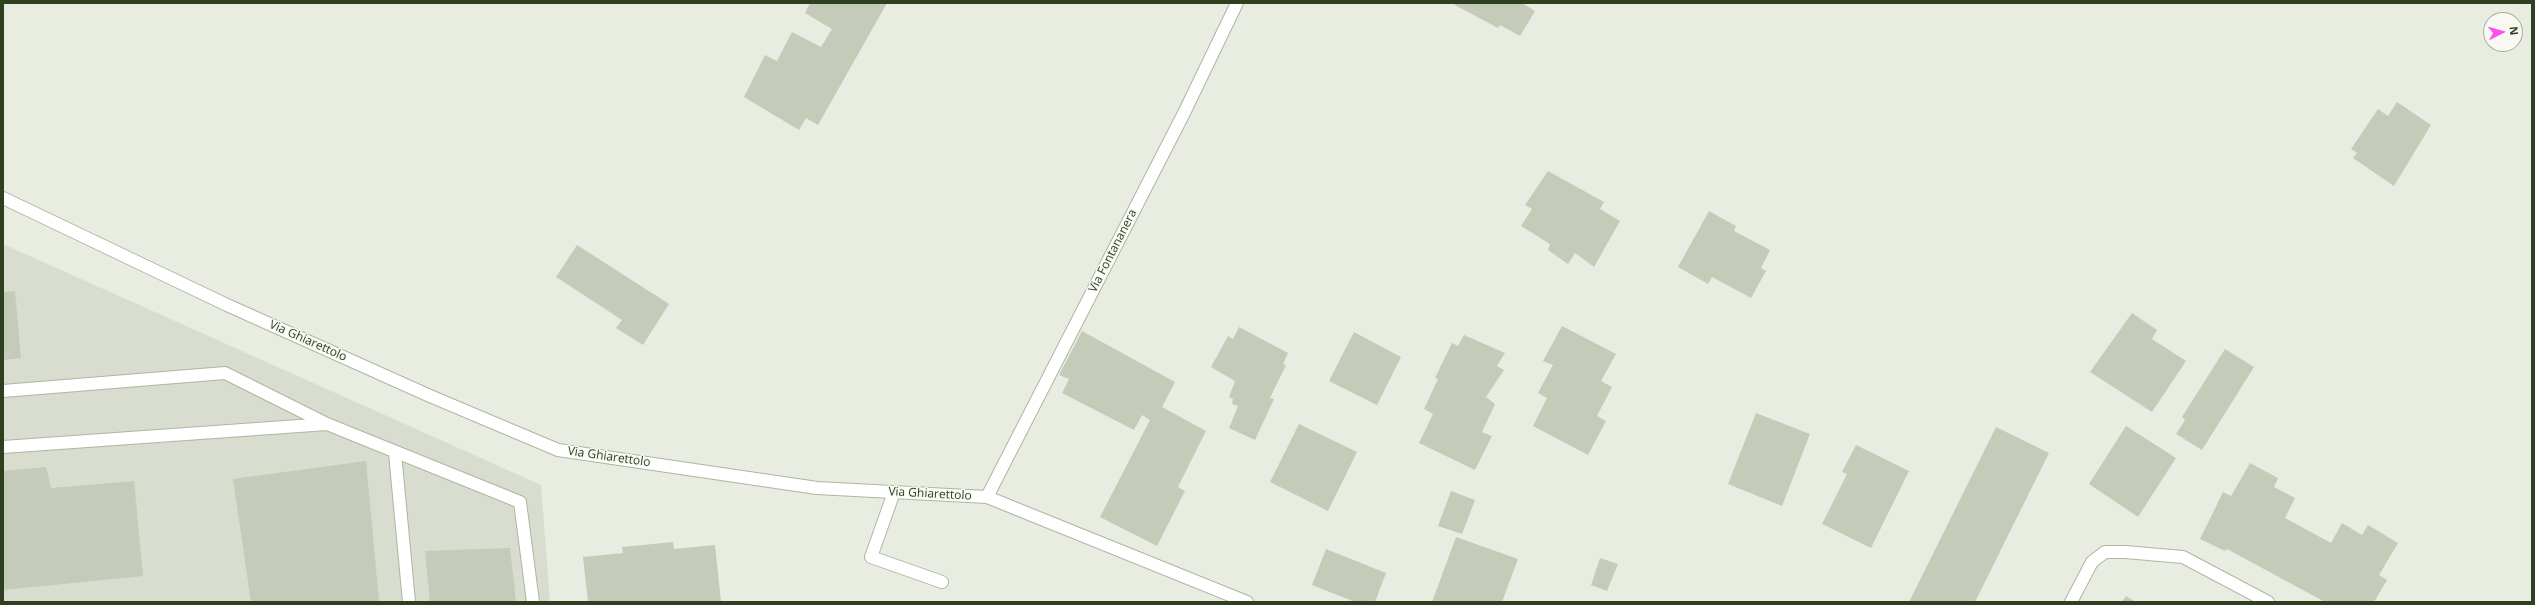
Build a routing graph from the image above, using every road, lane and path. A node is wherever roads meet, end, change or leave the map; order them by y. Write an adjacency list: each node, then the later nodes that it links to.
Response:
1 (1237, 3): 8 (street, Via Fontananera)
2 (3, 198): 7 (street, Via Ghiarettolo)
3 (3, 391): 4 (street)
4 (327, 424): 5 (street); 6 (street)
5 (3, 447)
6 (394, 453): 10 (street); 11 (street)
7 (894, 492): 8 (street, Via Ghiarettolo); 9 (street)
8 (987, 497): 12 (street, Via Ghiarettolo)
9 (942, 582)
10 (409, 602)
11 (533, 602)
12 (1247, 602)
13 (2071, 602): 14 (street)
14 (2268, 602)

